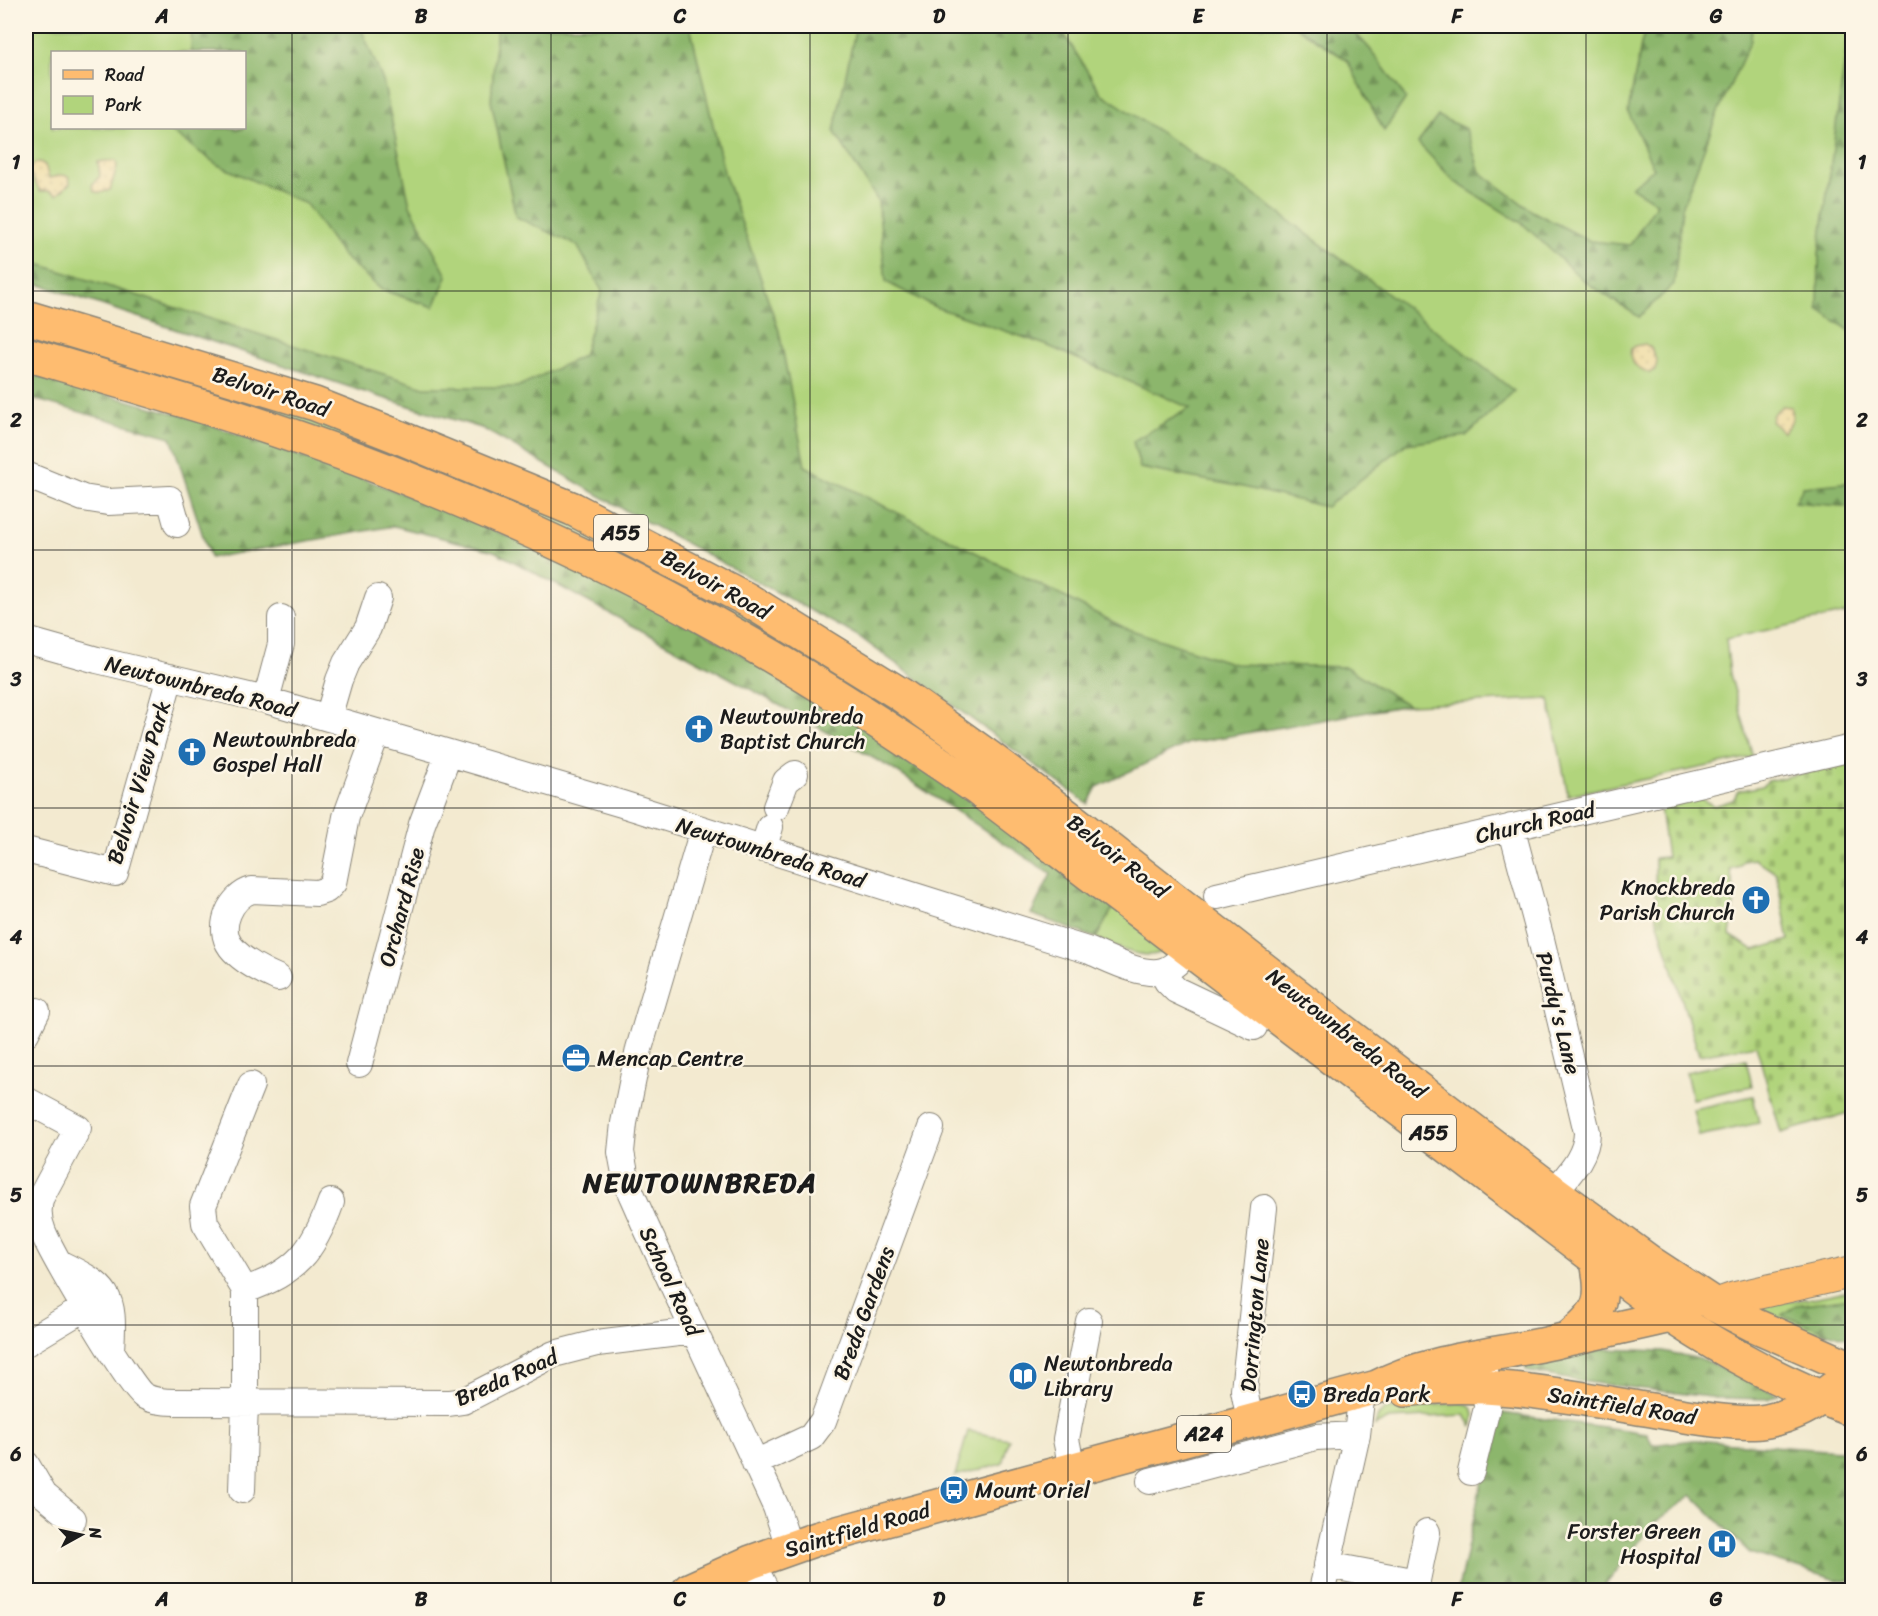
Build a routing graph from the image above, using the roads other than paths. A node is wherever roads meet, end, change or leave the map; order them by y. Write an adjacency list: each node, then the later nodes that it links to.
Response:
1 (26, 317): 3 (highway, Belvoir Road / A55)
2 (26, 354): 4 (highway, Belvoir Road / A55)
3 (315, 404): 4 (street); 21 (highway, Belvoir Road / A55)
4 (303, 439): 21 (highway, Belvoir Road / A55)
5 (26, 475): 6 (street)
6 (177, 524)
7 (378, 598): 12 (street)
8 (281, 618): 11 (street)
9 (26, 640): 10 (street, Newtownbreda Road)
10 (170, 677): 11 (street, Newtownbreda Road); 20 (street, Belvoir View Park)
11 (266, 700): 12 (street, Newtownbreda Road)
12 (328, 718): 13 (street, Newtownbreda Road)
13 (377, 732): 15 (street, Newtownbreda Road); 23 (street)
14 (1852, 748): 17 (street, Church Road)
15 (449, 753): 19 (street, Newtownbreda Road); 25 (street, Orchard Rise)
16 (795, 774): 18 (street)
17 (1511, 827): 21 (street, Church Road); 29 (street, Purdy's Lane)
18 (770, 828): 19 (street, Newtownbreda Road); 22 (street, Newtownbreda Road)
19 (703, 830): 42 (street, School Road)
20 (26, 850)
21 (1204, 923): 22 (street); 29 (highway, Newtownbreda Road / A55); 32 (highway, Newtownbreda Road / A55)
22 (1163, 970): 24 (street)
23 (278, 978)
24 (1254, 1027)
25 (360, 1064)
26 (252, 1085): 37 (street)
27 (26, 1100): 33 (street, Breda Road)
28 (931, 1128): 55 (street, Breda Gardens)
29 (1554, 1192): 38 (highway, Newtownbreda Road / A55)
30 (331, 1202): 37 (street)
31 (1264, 1208): 53 (street, Dorrington Lane)
32 (1597, 1261): 40 (highway, Newtownbreda Road / A55); 43 (highway)
33 (59, 1263): 39 (street, Breda Road); 45 (street)
34 (1852, 1272): 35 (main road, Saintfield Road / A24)
35 (1799, 1284): 36 (main road, A24); 38 (main road, Saintfield Road / A24)
36 (1852, 1285)
37 (245, 1290): 51 (street)
38 (1715, 1305): 40 (highway, Saintfield Road / A24); 47 (highway, A55)
39 (86, 1307): 44 (street); 45 (street, Breda Road)
40 (1671, 1316): 43 (highway, Saintfield Road / A24); 50 (highway, A55)
41 (1089, 1321): 57 (street)
42 (694, 1331): 51 (street, Breda Road); 55 (street, School Road)
43 (1569, 1338): 46 (highway, Saintfield Road / A24)
44 (26, 1343)
45 (111, 1349): 51 (street, Breda Road)
46 (1483, 1355): 48 (street); 49 (highway, Saintfield Road / A24)
47 (1852, 1370): 50 (highway, Saintfield Road / A24)
48 (1487, 1387): 49 (highway, Saintfield Road / A24); 50 (highway, Saintfield Road / A24); 58 (street)
49 (1369, 1389): 53 (highway, Saintfield Road / A24); 54 (street)
50 (1821, 1398): 52 (highway, A55)
51 (245, 1403): 60 (street)
52 (1852, 1410)
53 (1250, 1421): 57 (highway, Saintfield Road / A24)
54 (1357, 1435): 59 (street); 64 (street)
55 (755, 1463): 63 (street, School Road)
56 (26, 1464): 61 (street)
57 (1072, 1469): 63 (highway, Saintfield Road / A24)
58 (1471, 1472)
59 (1150, 1481)
60 (242, 1490)
61 (73, 1519)
62 (1427, 1532): 66 (street)
63 (789, 1547): 65 (highway, Saintfield Road / A24)
64 (1328, 1565): 66 (street); 68 (street)
65 (758, 1576): 67 (highway, Saintfield Road / A24)
66 (1416, 1586)
67 (689, 1590)
68 (1322, 1590)

